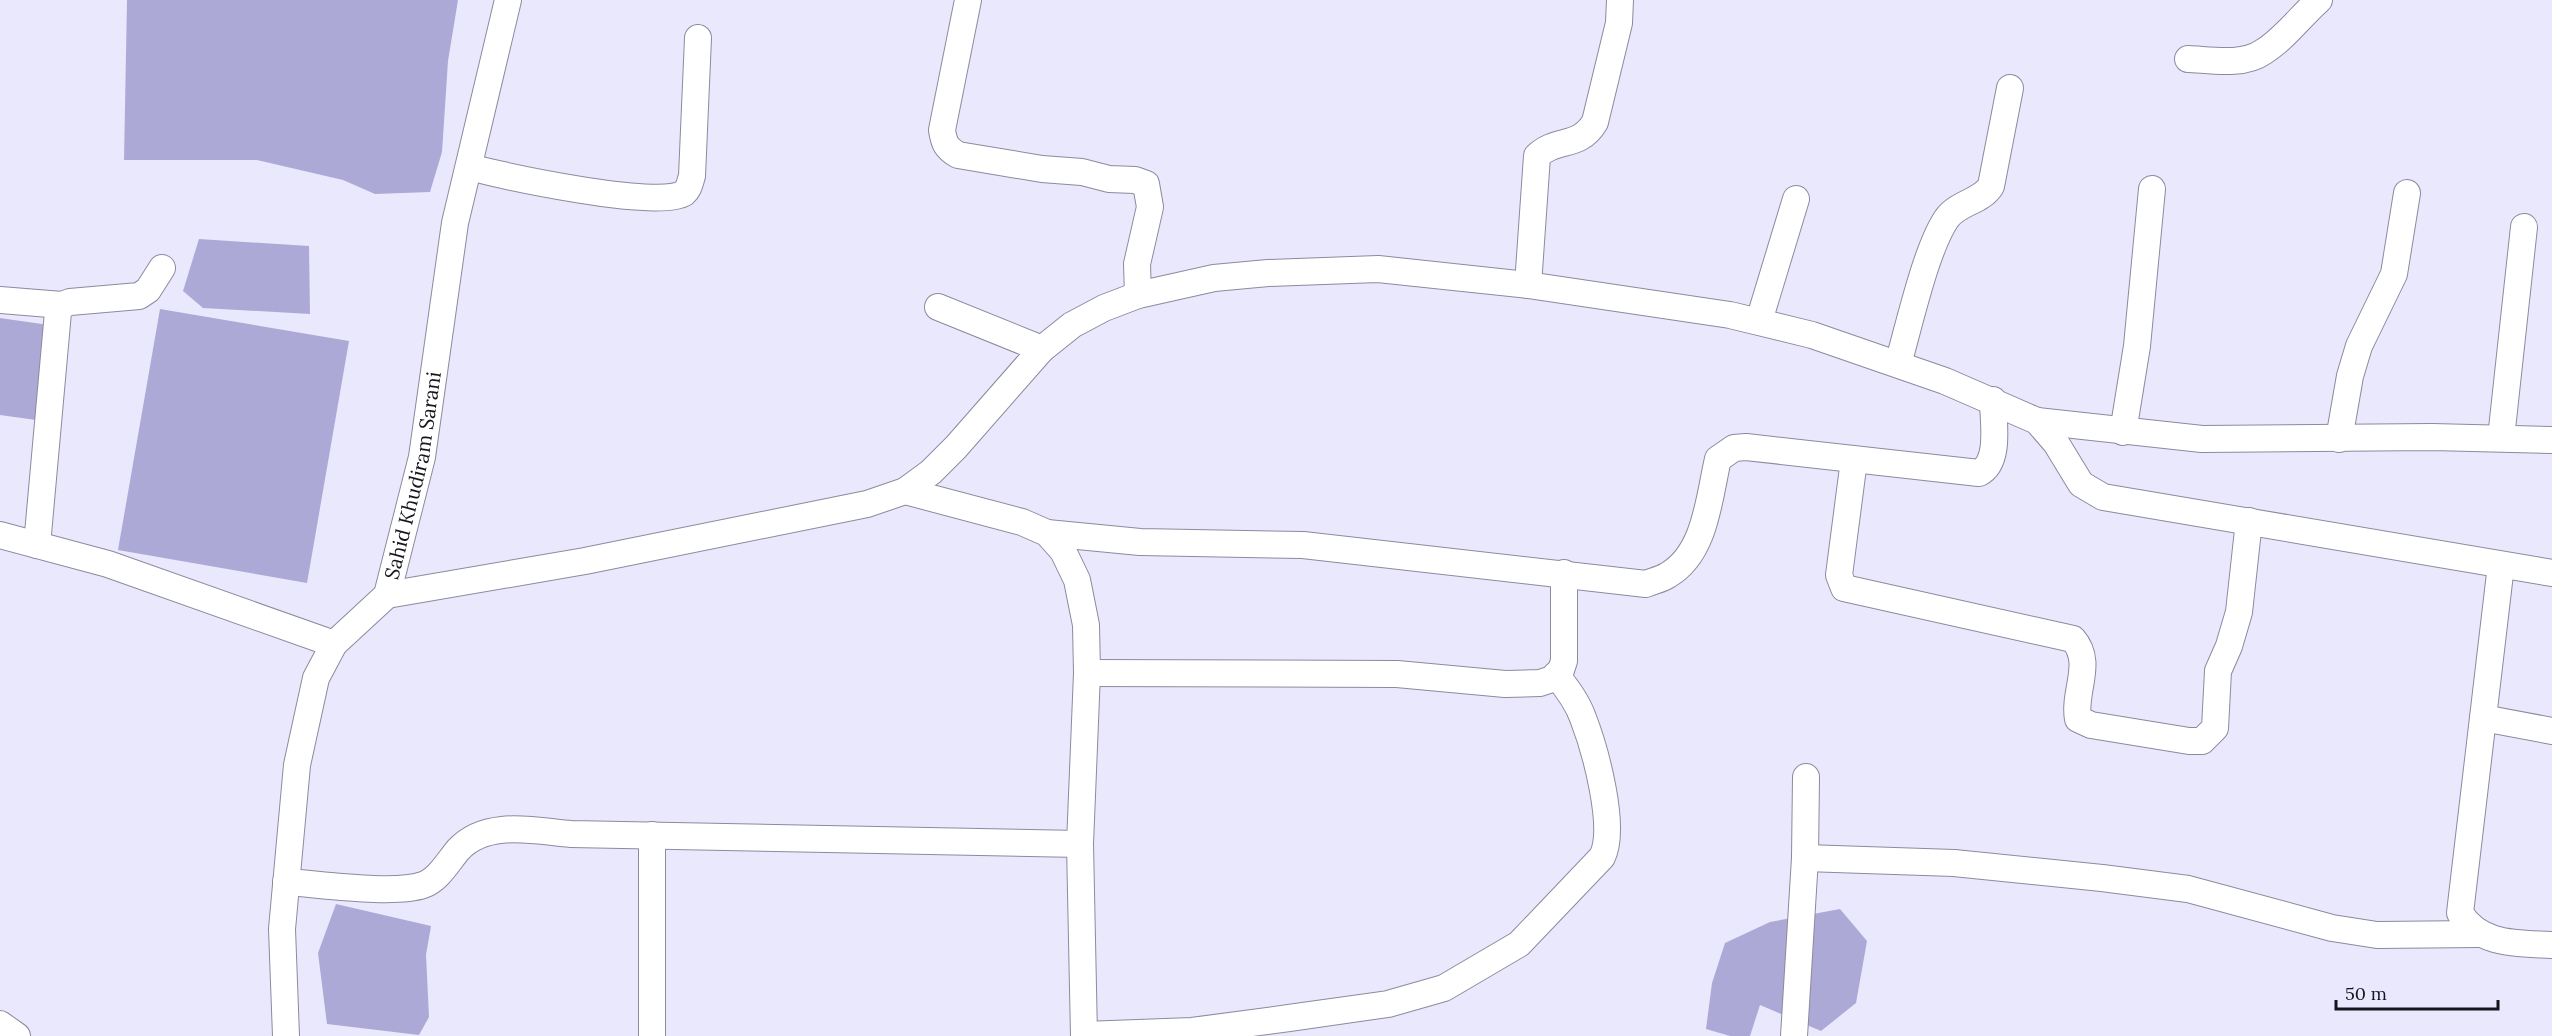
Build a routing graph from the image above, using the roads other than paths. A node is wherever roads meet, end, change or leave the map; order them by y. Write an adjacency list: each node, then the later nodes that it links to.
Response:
1 (508, 0): 8 (street, Sahid Khudiram Sarani)
2 (968, 0): 15 (street)
3 (1620, 0): 14 (street)
4 (2319, 0): 6 (street)
5 (698, 38): 8 (street)
6 (2188, 59)
7 (2010, 88): 21 (street)
8 (469, 167): 37 (street, Sahid Khudiram Sarani)
9 (2152, 189): 24 (street)
10 (2408, 194): 26 (street)
11 (1796, 199): 19 (street)
12 (2524, 227): 25 (street)
13 (162, 268): 17 (street)
14 (1528, 285): 15 (street); 19 (street)
15 (1138, 295): 20 (street)
16 (0, 300): 17 (street)
17 (62, 304): 33 (street)
18 (938, 307): 20 (street)
19 (1759, 321): 21 (street)
20 (1042, 349): 29 (street)
21 (1898, 364): 22 (street)
22 (1993, 400): 23 (street); 28 (street)
23 (2037, 421): 24 (street); 30 (street)
24 (2123, 432): 26 (street)
25 (2501, 438): 26 (street); 27 (street)
26 (2339, 439)
27 (2552, 440)
28 (1854, 460): 30 (street); 35 (street)
29 (904, 491): 31 (street); 37 (street)
30 (2249, 521): 34 (street)
31 (1047, 533): 35 (street); 39 (street)
32 (0, 535): 33 (street)
33 (37, 545): 38 (street)
34 (2501, 565): 36 (street); 41 (street)
35 (1564, 573): 40 (street)
36 (2552, 573)
37 (387, 595): 38 (street, Sahid Khudiram Sarani)
38 (334, 644): 47 (street, Sahid Khudiram Sarani)
39 (1087, 673): 40 (street); 45 (street)
40 (1556, 675): 54 (street)
41 (2483, 718): 42 (street); 48 (street)
42 (2552, 731)
43 (1806, 777): 46 (street)
44 (652, 835): 45 (street); 47 (street); 53 (street)
45 (1080, 844): 54 (street)
46 (1805, 858): 48 (street); 55 (street)
47 (286, 882): 52 (street, Sahid Khudiram Sarani)
48 (2478, 934): 49 (street)
49 (2552, 945)
50 (0, 1024): 51 (street)
51 (17, 1036)
52 (285, 1036)
53 (652, 1036)
54 (1084, 1036)
55 (1794, 1036)

